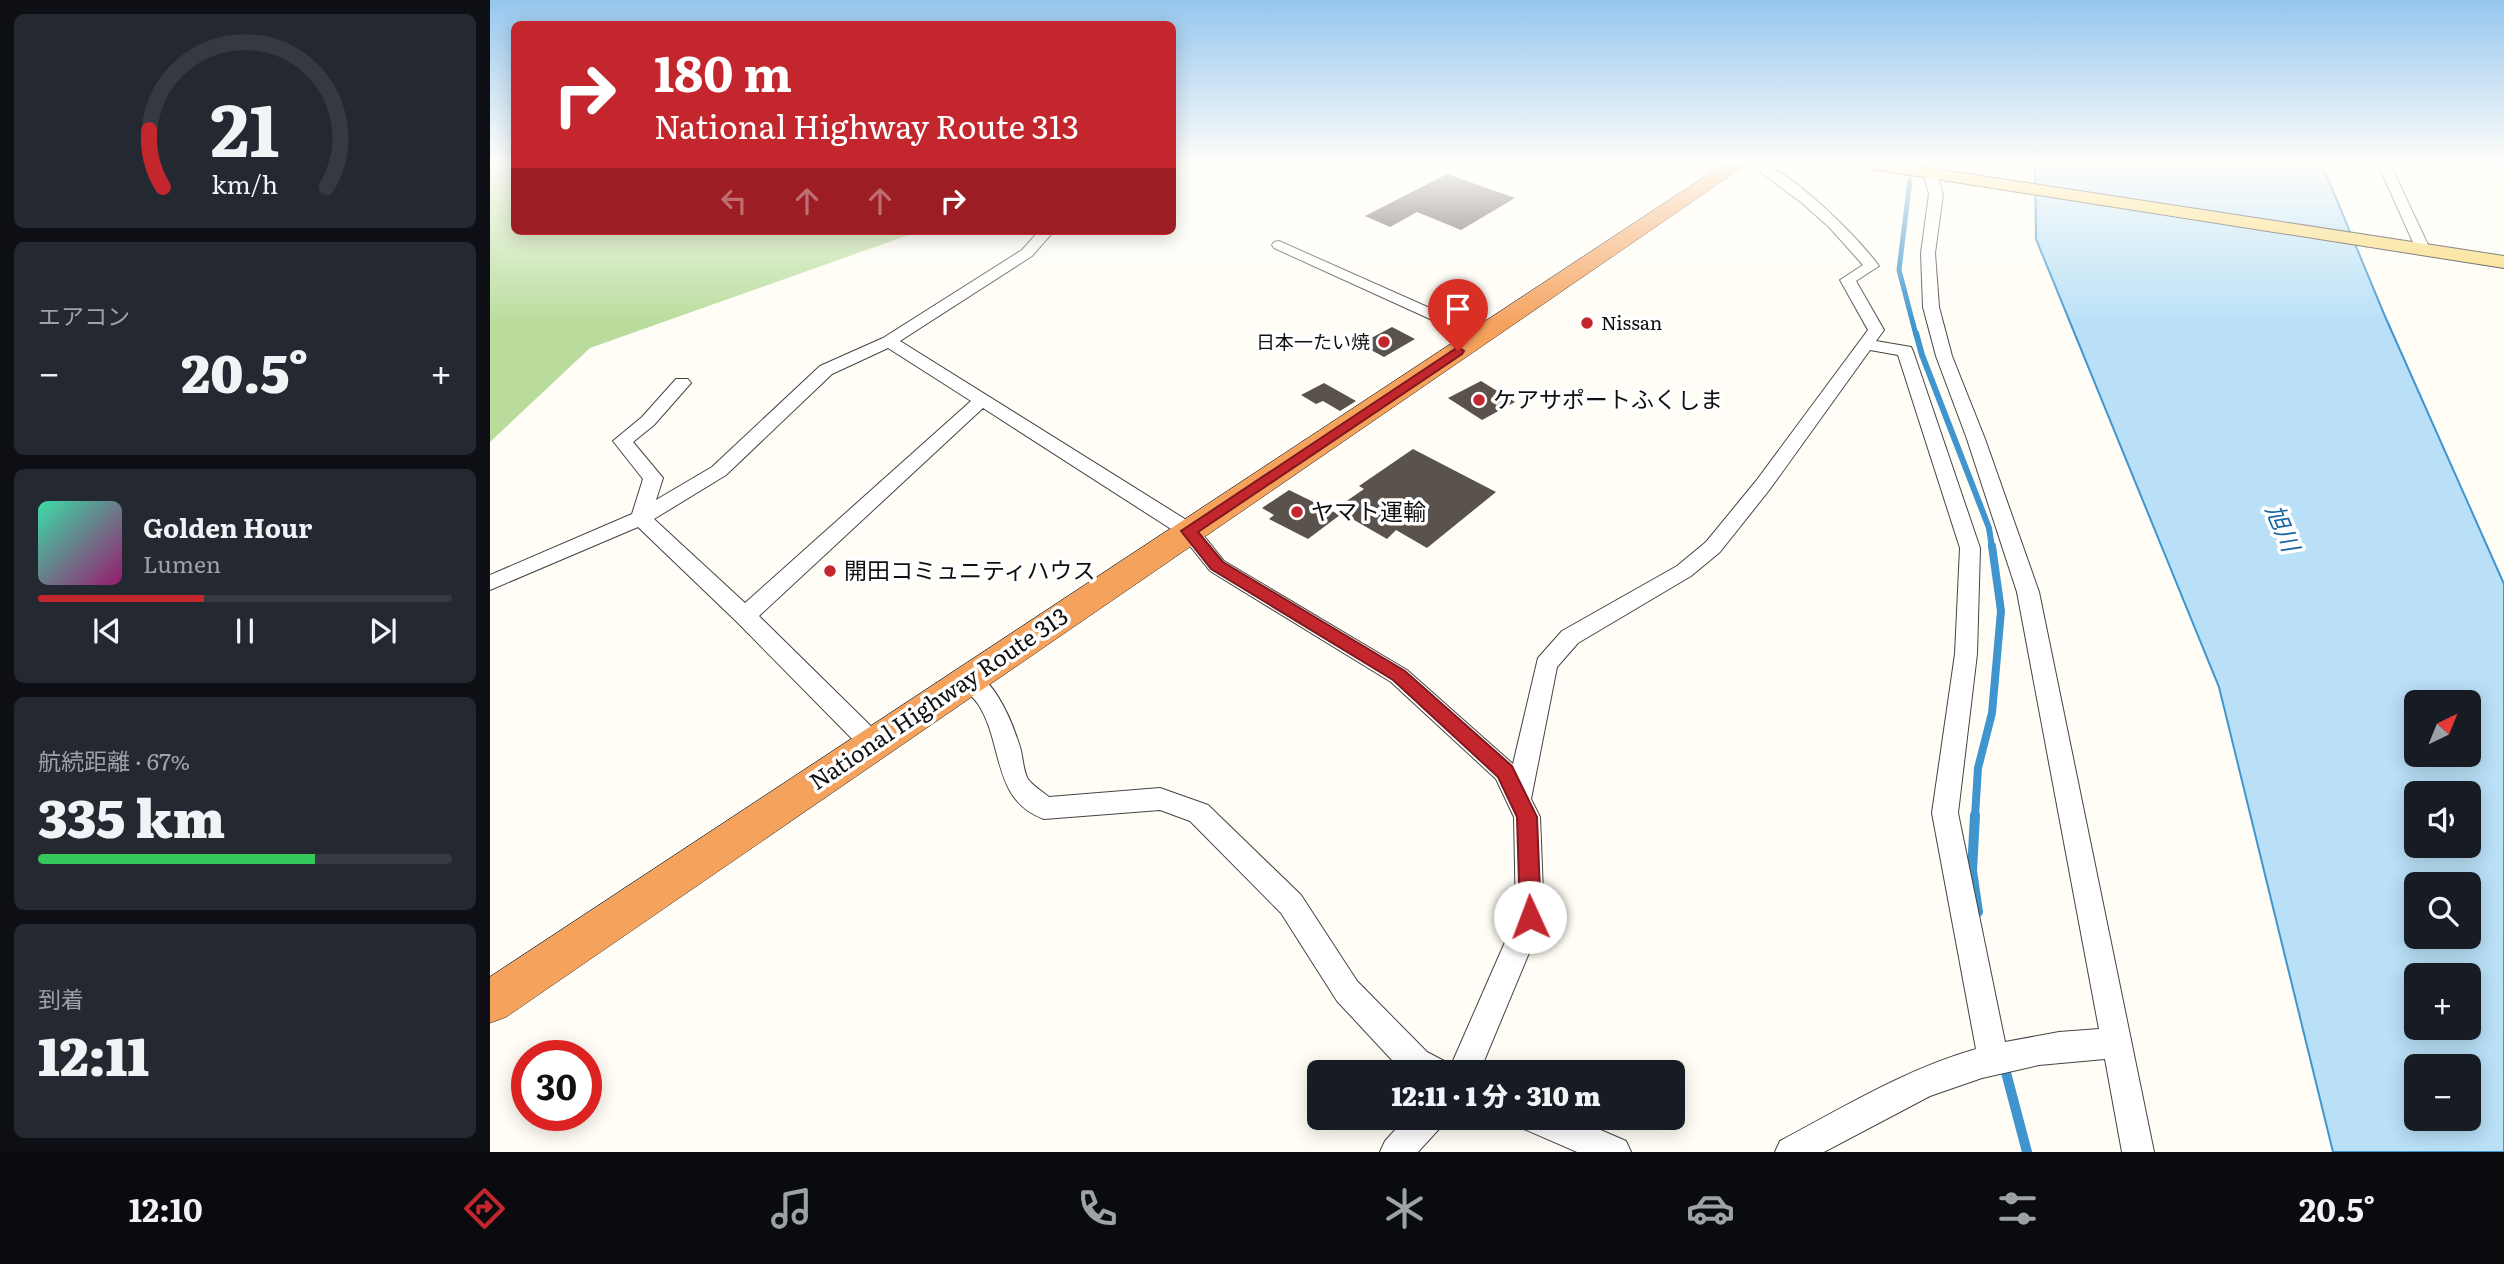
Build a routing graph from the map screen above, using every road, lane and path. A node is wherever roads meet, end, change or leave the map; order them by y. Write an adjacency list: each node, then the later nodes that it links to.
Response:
1 (1657, 218): 10 (highway, National Highway Route 313)
2 (1827, 218): 12 (street)
3 (1933, 218): 23 (street)
4 (2234, 218): 8 (main road)
5 (2404, 218): 8 (street)
6 (1043, 235): 11 (street)
7 (1279, 245): 10 (street)
8 (2416, 248): 9 (main road)
9 (2504, 262)
10 (1480, 336): 16 (highway, National Highway Route 313)
11 (889, 341): 14 (street); 15 (street)
12 (1867, 344): 21 (street); 26 (street)
13 (682, 383): 15 (street)
14 (982, 400): 16 (street); 18 (street)
15 (641, 518): 17 (street); 18 (street)
16 (1189, 531): 19 (highway, National Highway Route 313); 21 (street)
17 (490, 583)
18 (745, 616): 20 (street)
19 (968, 679): 20 (highway, National Highway Route 313); 24 (street)
20 (873, 744): 22 (highway, National Highway Route 313)
21 (1518, 799): 25 (street)
22 (490, 1002)
23 (2117, 1044): 26 (street); 32 (street)
24 (1413, 1060)
25 (1470, 1060)
26 (1994, 1062): 31 (street)
27 (1417, 1130): 29 (street)
28 (1563, 1130): 30 (street)
29 (1396, 1152)
30 (1615, 1152)
31 (1791, 1152)
32 (2138, 1152)

